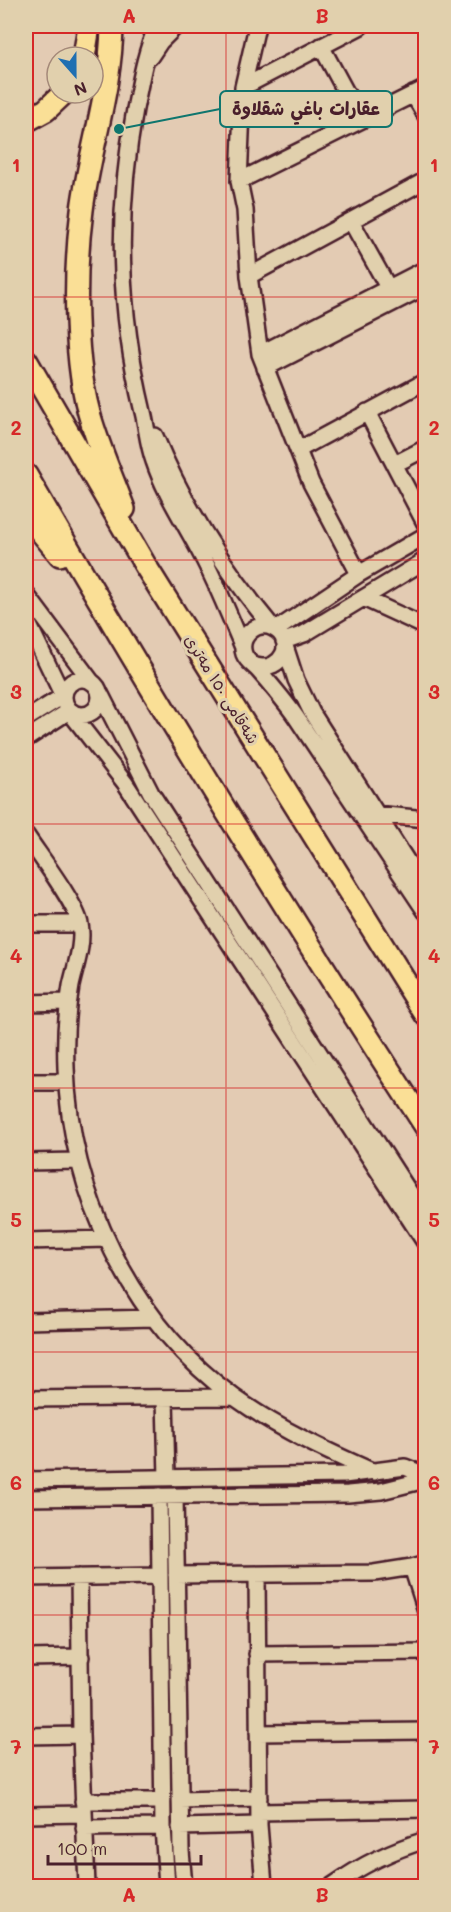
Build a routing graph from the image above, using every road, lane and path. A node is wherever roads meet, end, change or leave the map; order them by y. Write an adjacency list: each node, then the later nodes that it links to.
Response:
1 (88, 26): 7 (highway)
2 (112, 26): 36 (highway)
3 (156, 26): 9 (street)
4 (176, 26): 9 (street)
5 (257, 26): 10 (street)
6 (361, 26): 8 (street)
7 (86, 45)
8 (321, 46): 10 (street); 14 (street)
9 (142, 73): 27 (street)
10 (243, 87): 17 (street)
11 (419, 91): 13 (street); 14 (street)
12 (51, 105): 15 (highway)
13 (426, 116)
14 (362, 120): 17 (street)
15 (26, 121)
16 (426, 180): 18 (street)
17 (239, 181): 20 (street)
18 (351, 221): 20 (street); 22 (street)
19 (426, 269): 22 (street)
20 (249, 276): 24 (street)
21 (426, 286): 24 (street)
22 (389, 289): 24 (street)
23 (26, 360): 36 (highway, شەقامی ١٥٠ مەتری)
24 (262, 361): 29 (street)
25 (426, 381): 26 (street)
26 (367, 412): 29 (street); 30 (street)
27 (144, 415): 43 (street); 44 (street)
28 (426, 448): 30 (street)
29 (298, 450): 37 (street)
30 (395, 464): 33 (street)
31 (26, 475): 39 (highway)
32 (26, 514): 39 (highway)
33 (426, 525)
34 (426, 535): 37 (street)
35 (426, 560): 40 (street)
36 (145, 565): 60 (highway, شەقامی ١٥٠ مەتری)
37 (359, 574): 43 (street)
38 (26, 594): 46 (street)
39 (96, 598): 63 (highway)
40 (363, 598): 42 (street); 43 (street)
41 (26, 619): 47 (street)
42 (426, 627)
43 (279, 636): 44 (street); 45 (street); 51 (street)
44 (243, 645): 45 (street)
45 (255, 666): 55 (street)
46 (95, 687): 47 (street); 48 (street); 66 (street)
47 (63, 696): 48 (street); 49 (street)
48 (69, 711): 50 (street); 69 (street)
49 (26, 720)
50 (26, 738)
51 (375, 814): 52 (street); 54 (street)
52 (426, 819)
53 (26, 835): 57 (street)
54 (426, 891)
55 (426, 912)
56 (26, 924): 57 (street)
57 (80, 924): 58 (street)
58 (68, 1002): 59 (street); 62 (street)
59 (26, 1003)
60 (426, 1015)
61 (26, 1082): 62 (street)
62 (66, 1082): 64 (street)
63 (426, 1127)
64 (79, 1161): 65 (street); 67 (street)
65 (26, 1162)
66 (426, 1218)
67 (107, 1239): 68 (street); 70 (street)
68 (26, 1241)
69 (426, 1244)
70 (154, 1318): 71 (street); 72 (street)
71 (26, 1321)
72 (234, 1397): 73 (street); 75 (street)
73 (165, 1398): 74 (street); 76 (street)
74 (26, 1400)
75 (374, 1472): 76 (street); 78 (street)
76 (167, 1478): 77 (street)
77 (29, 1480): 81 (street)
78 (425, 1481): 80 (street)
79 (159, 1496): 80 (street); 81 (street); 85 (street)
80 (175, 1496): 83 (street)
81 (29, 1498)
82 (419, 1565): 84 (street); 88 (street)
83 (176, 1575): 84 (street); 97 (street)
84 (256, 1575): 90 (street)
85 (160, 1576): 86 (street); 98 (street)
86 (80, 1577): 87 (street); 91 (street)
87 (26, 1578)
88 (426, 1611)
89 (426, 1652): 90 (street)
90 (257, 1654): 94 (street)
91 (81, 1657): 92 (street); 95 (street)
92 (26, 1658)
93 (426, 1731): 94 (street)
94 (258, 1733): 100 (street)
95 (81, 1735): 96 (street); 101 (street)
96 (26, 1736)
97 (180, 1800): 100 (street); 104 (street)
98 (163, 1801): 101 (street); 103 (street)
99 (426, 1809): 100 (street)
100 (259, 1812): 104 (street); 109 (street)
101 (84, 1814): 102 (street); 103 (street); 106 (street)
102 (26, 1815)
103 (163, 1827): 107 (street)
104 (180, 1827): 108 (street)
105 (426, 1840): 110 (street)
106 (87, 1887)
107 (167, 1887)
108 (184, 1887)
109 (264, 1887)
110 (332, 1887)

